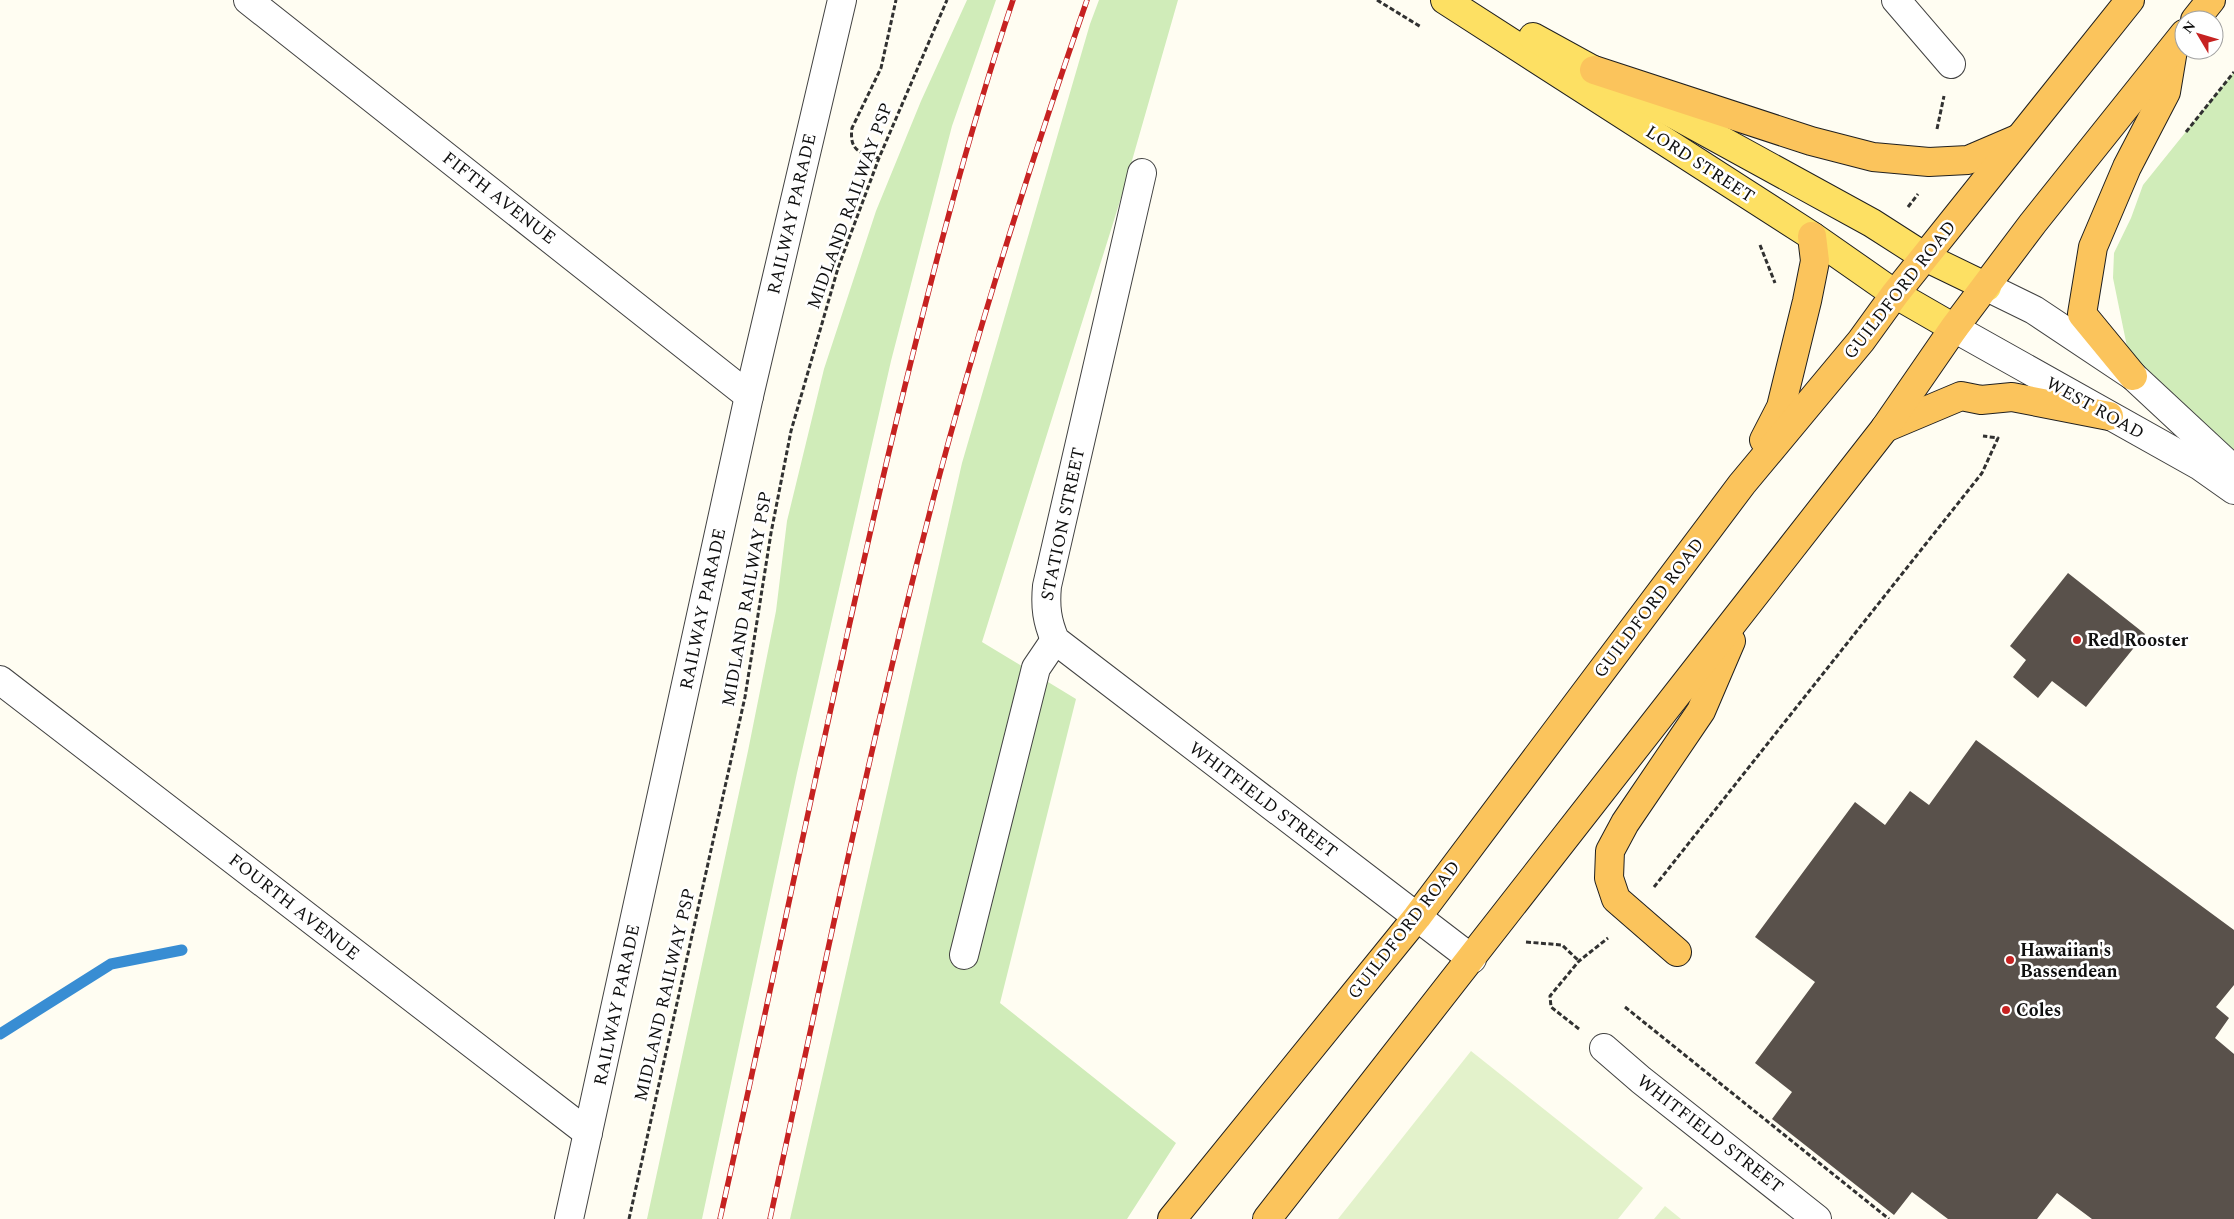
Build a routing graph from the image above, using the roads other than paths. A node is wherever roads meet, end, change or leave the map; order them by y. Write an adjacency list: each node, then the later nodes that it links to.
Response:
1 (248, 0): 21 (street, FIFTH AVENUE)
2 (842, 0): 21 (street, RAILWAY PARADE)
3 (1445, 0): 15 (main road, LORD STREET)
4 (1463, 0): 12 (main road, LORD STREET)
5 (1896, 0): 11 (street)
6 (2130, 0): 13 (highway, GUILDFORD ROAD)
7 (2211, 0): 8 (highway)
8 (2203, 10)
9 (2174, 46): 17 (highway)
10 (2174, 58): 20 (highway)
11 (1952, 64)
12 (1594, 70): 13 (highway); 16 (main road, LORD STREET)
13 (2022, 137): 16 (highway, GUILDFORD ROAD)
14 (1142, 173): 28 (street, STATION STREET)
15 (1812, 236): 18 (main road, LORD STREET); 25 (highway)
16 (1925, 257): 17 (main road, LORD STREET); 18 (highway, GUILDFORD ROAD)
17 (1986, 287): 19 (highway); 20 (street, WEST ROAD)
18 (1895, 294): 19 (main road, LORD STREET); 25 (highway, GUILDFORD ROAD)
19 (1954, 328): 22 (street, WEST ROAD); 23 (highway)
20 (2133, 376): 24 (street, WEST ROAD)
21 (749, 396): 35 (street, RAILWAY PARADE)
22 (2109, 416): 23 (highway); 26 (street, WEST ROAD)
23 (1885, 428): 27 (highway)
24 (2234, 470)
25 (1742, 484): 30 (highway, GUILDFORD ROAD)
26 (2234, 490)
27 (1745, 608): 31 (highway); 33 (highway)
28 (1055, 640): 30 (street, WHITFIELD STREET); 32 (street)
29 (0, 680): 35 (street, FOURTH AVENUE)
30 (1417, 917): 33 (street, WHITFIELD STREET); 37 (highway, GUILDFORD ROAD)
31 (1676, 952)
32 (964, 955)
33 (1472, 959): 38 (highway)
34 (1604, 1048): 39 (street, WHITFIELD STREET)
35 (588, 1134): 36 (street, RAILWAY PARADE)
36 (569, 1219)
37 (1172, 1219)
38 (1267, 1219)
39 (1817, 1219)

